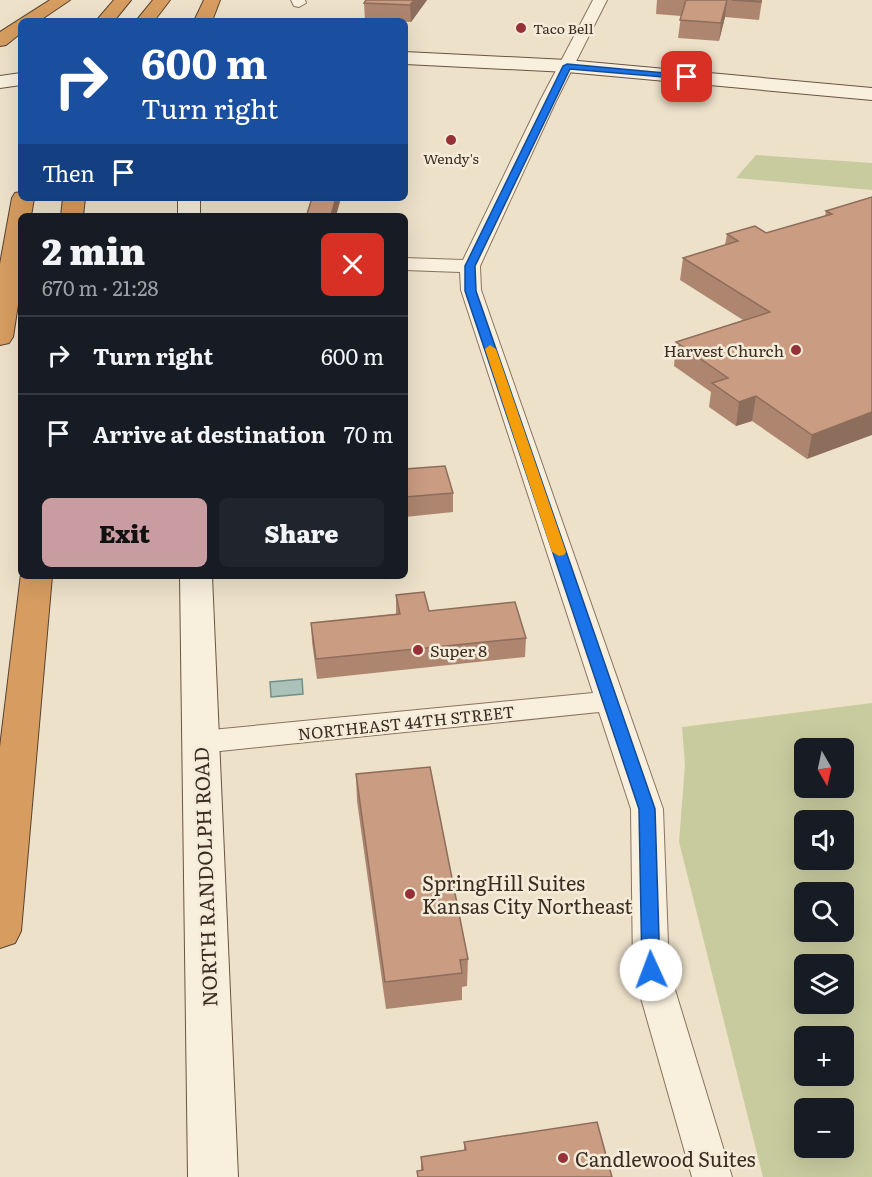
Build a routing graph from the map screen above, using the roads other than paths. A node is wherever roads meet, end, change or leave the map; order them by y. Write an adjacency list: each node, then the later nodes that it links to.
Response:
1 (62, 0): 6 (highway)
2 (123, 0): 7 (highway)
3 (162, 0): 8 (highway)
4 (212, 0): 9 (highway)
5 (600, 0): 14 (street)
6 (32, 18)
7 (108, 18)
8 (147, 18)
9 (204, 18)
10 (18, 27): 11 (highway)
11 (0, 41)
12 (408, 49): 14 (main road)
13 (408, 58): 14 (main road)
14 (569, 62): 19 (main road); 20 (main road); 23 (street)
15 (18, 71): 16 (main road)
16 (0, 72)
17 (18, 79): 18 (main road)
18 (0, 82)
19 (872, 83)
20 (872, 94)
21 (18, 228): 24 (highway)
22 (408, 264): 23 (street)
23 (470, 266): 27 (street)
24 (0, 336)
25 (36, 579): 29 (highway)
26 (196, 579): 28 (main road, NORTH RANDOLPH ROAD)
27 (611, 701): 28 (street, NORTHEAST 44TH STREET); 31 (street)
28 (201, 742): 30 (main road, NORTH RANDOLPH ROAD)
29 (0, 931)
30 (213, 1177)
31 (712, 1177)

